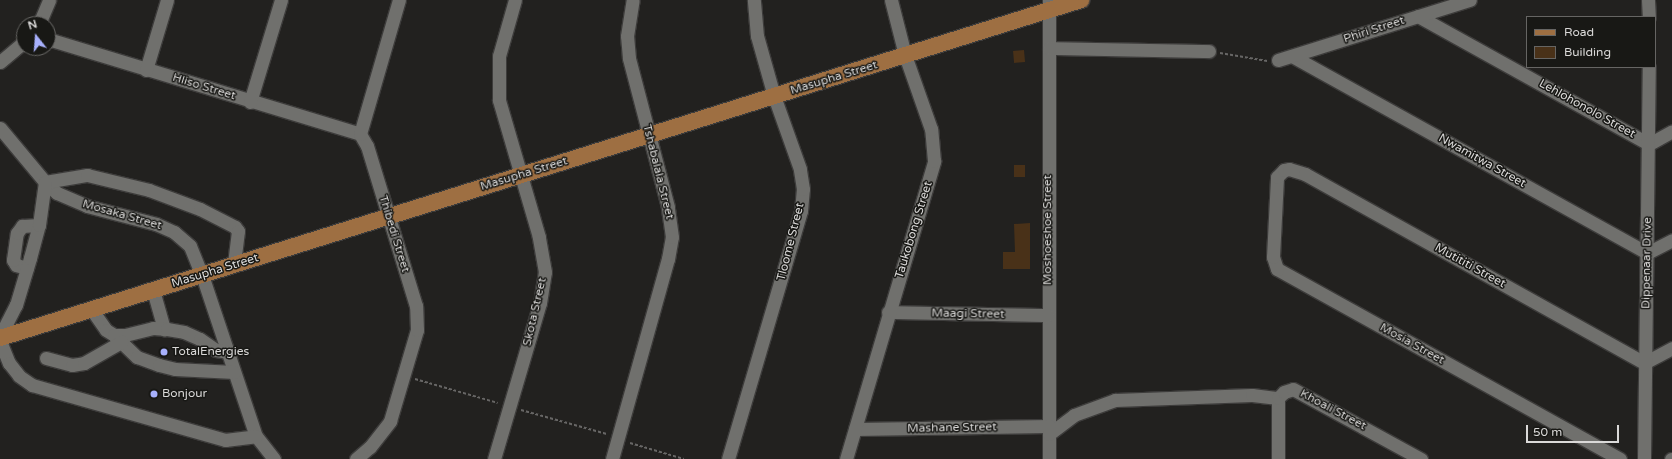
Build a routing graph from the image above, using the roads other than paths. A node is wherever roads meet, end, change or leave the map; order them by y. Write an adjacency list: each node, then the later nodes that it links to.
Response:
1 (49, 0): 13 (street)
2 (167, 0): 25 (street)
3 (281, 0): 27 (street)
4 (399, 0): 30 (street)
5 (515, 0): 33 (street, Skota Street)
6 (632, 0): 31 (street, Tshabalala Street)
7 (754, 0): 26 (street, Tloome Street)
8 (891, 0): 20 (street, Taukobong Street)
9 (1081, 0): 12 (main road, Masupha Street)
10 (1470, 0): 14 (street, Phiri Street)
11 (1648, 0): 15 (street)
12 (1049, 5): 17 (street, Moshoeshoe Street); 20 (main road, Masupha Street)
13 (42, 16)
14 (1418, 16): 21 (street, Phiri Street); 32 (street, Lehlohonolo Street)
15 (1649, 16)
16 (56, 42): 25 (street, Hliso Street)
17 (1049, 48): 19 (street); 46 (street, Moshoeshoe Street)
18 (16, 49): 23 (street)
19 (1209, 51)
20 (905, 55): 26 (main road, Masupha Street); 45 (street, Taukobong Street)
21 (1292, 56): 22 (street, Phiri Street); 39 (street, Nwamitwa Street)
22 (1278, 60)
23 (0, 62)
24 (1649, 68): 32 (street, Dippenaar Drive)
25 (146, 70): 27 (street, Hliso Street)
26 (774, 96): 31 (main road, Masupha Street); 63 (street, Tloome Street)
27 (250, 102): 30 (street, Hliso Street)
28 (0, 128): 34 (street, Mosaka Street)
29 (1672, 131): 32 (street, Lehlohonolo Street)
30 (360, 134): 36 (street, Thibedi Street)
31 (649, 135): 33 (main road, Masupha Street); 62 (street, Tshabalala Street)
32 (1649, 144): 39 (street, Dippenaar Drive)
33 (520, 176): 36 (main road, Masupha Street); 61 (street, Skota Street)
34 (45, 182): 37 (street); 40 (street); 42 (street, Mosaka Street)
35 (1276, 186): 53 (street, Mutititi Street); 68 (street, Mosia Street)
36 (388, 217): 40 (main road, Masupha Street); 60 (street, Thibedi Street)
37 (39, 225): 41 (street); 41 (street)
38 (1672, 240): 39 (street)
39 (1646, 253): 53 (street, Dippenaar Drive)
40 (234, 265): 42 (main road, Masupha Street)
41 (27, 268): 48 (street)
42 (202, 275): 43 (main road, Masupha Street); 51 (street, Mosaka Street)
43 (153, 290): 44 (main road, Masupha Street); 47 (street)
44 (92, 310): 48 (main road, Masupha Street); 49 (street)
45 (888, 312): 46 (street, Maagi Street); 56 (street, Taukobong Street)
46 (1048, 315): 57 (street, Moshoeshoe Street)
47 (164, 329): 49 (street); 51 (street)
48 (0, 338): 58 (street)
49 (118, 338): 52 (street); 54 (street)
50 (1672, 348): 53 (street)
51 (227, 352): 54 (street, Mosaka Street)
52 (46, 358)
53 (1644, 363): 69 (street, Dippenaar Drive)
54 (234, 372): 58 (street, Mosaka Street)
55 (1278, 398): 57 (street); 66 (street); 67 (street, Khoali Street)
56 (855, 429): 57 (street, Mashane Street); 64 (street, Taukobong Street)
57 (1049, 430): 65 (street, Moshoeshoe Street)
58 (256, 436): 59 (street, Mosaka Street)
59 (274, 459)
60 (356, 459)
61 (494, 459)
62 (612, 459)
63 (728, 459)
64 (846, 459)
65 (1049, 459)
66 (1278, 459)
67 (1421, 459)
68 (1620, 459)
69 (1644, 459)

